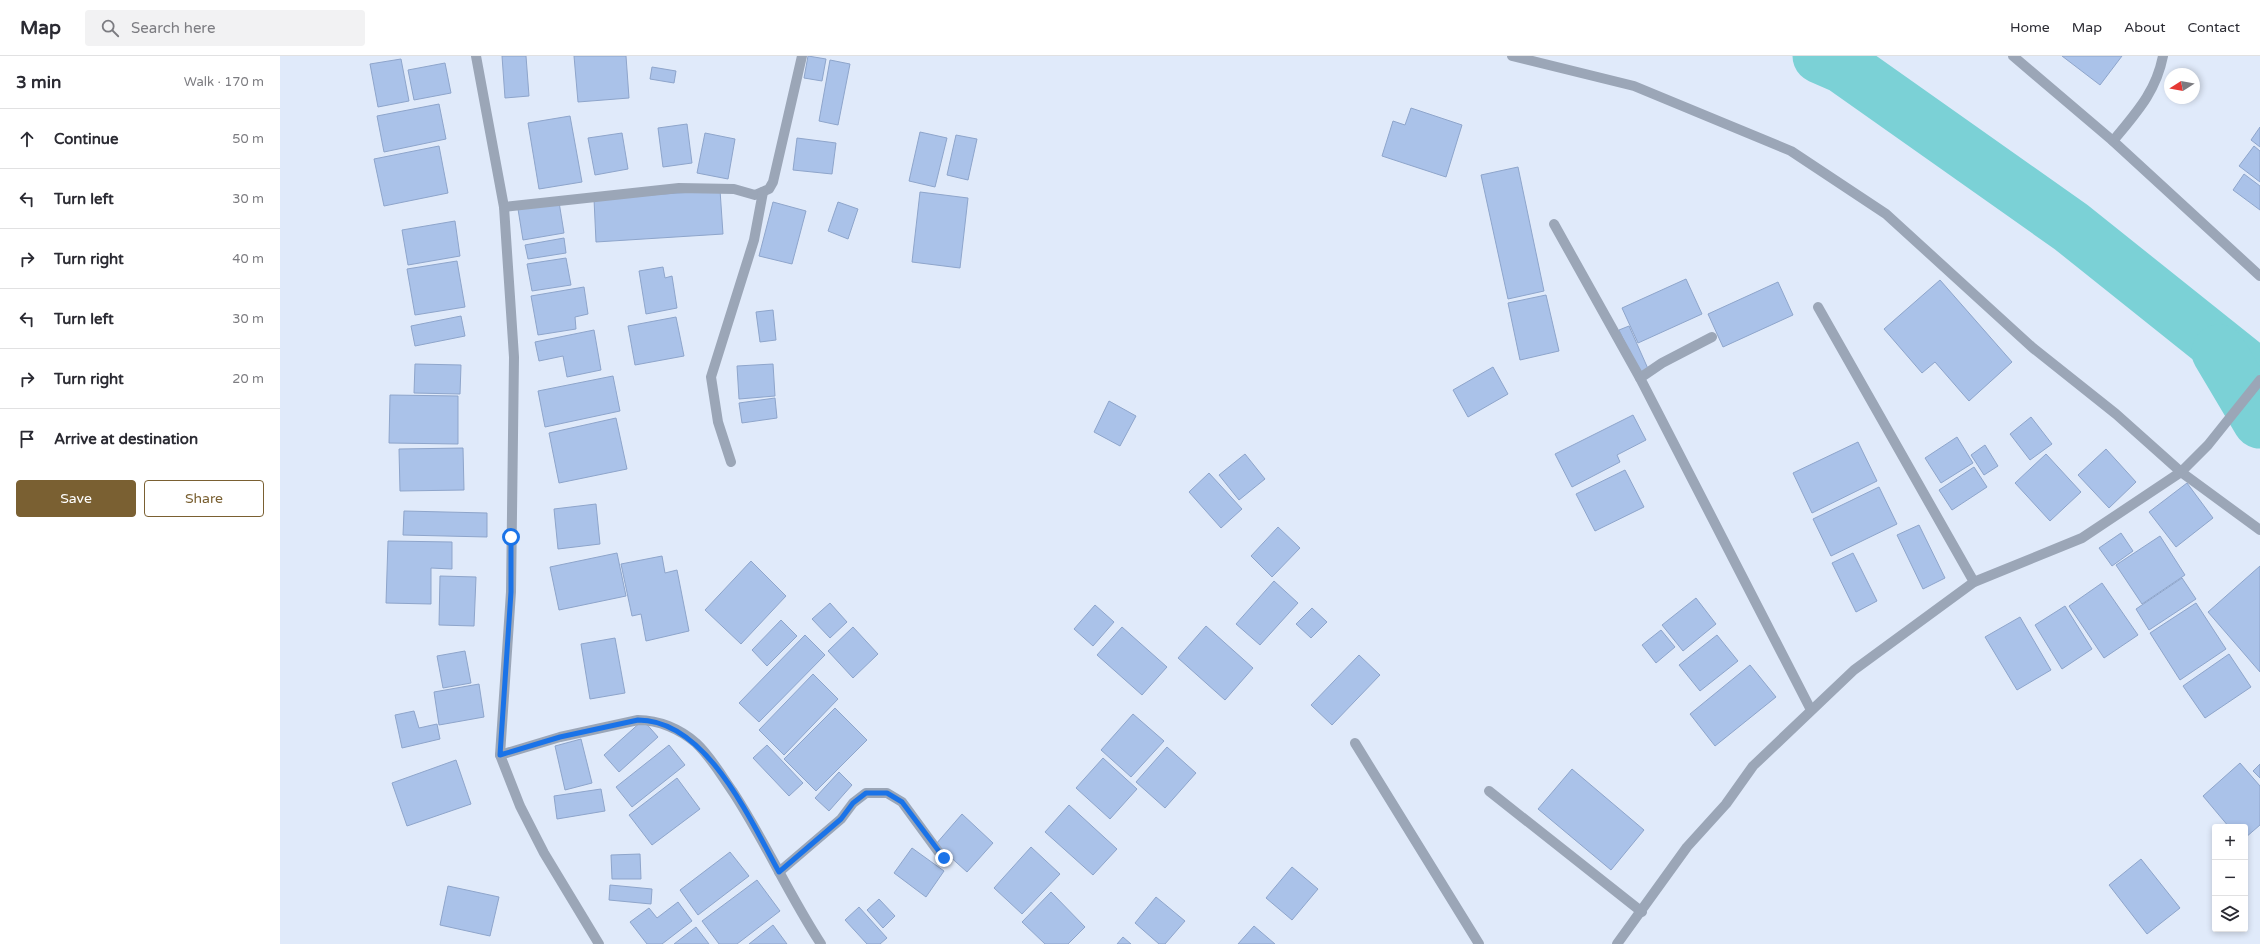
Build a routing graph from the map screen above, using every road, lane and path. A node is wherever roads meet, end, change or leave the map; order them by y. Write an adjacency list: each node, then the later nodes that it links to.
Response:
1 (476, 56): 8 (street)
2 (802, 56): 7 (street)
3 (1512, 56): 16 (street)
4 (2013, 56): 6 (street)
5 (2163, 56): 6 (street)
6 (2112, 141): 10 (street)
7 (763, 192): 8 (street); 15 (street)
8 (504, 207): 21 (street)
9 (1554, 224): 13 (street)
10 (2260, 276)
11 (1818, 307): 18 (street)
12 (1712, 337): 13 (street)
13 (1640, 378): 19 (street)
14 (2260, 380): 16 (street)
15 (731, 462)
16 (2181, 472): 17 (street); 18 (street)
17 (2260, 530)
18 (1974, 582): 19 (street)
19 (1811, 710): 25 (street)
20 (1355, 743): 28 (street)
21 (500, 755): 24 (street); 26 (street)
22 (1489, 791): 25 (street)
23 (944, 858): 24 (street)
24 (779, 872): 27 (street)
25 (1642, 912): 29 (street)
26 (600, 944)
27 (822, 944)
28 (1479, 944)
29 (1617, 944)

